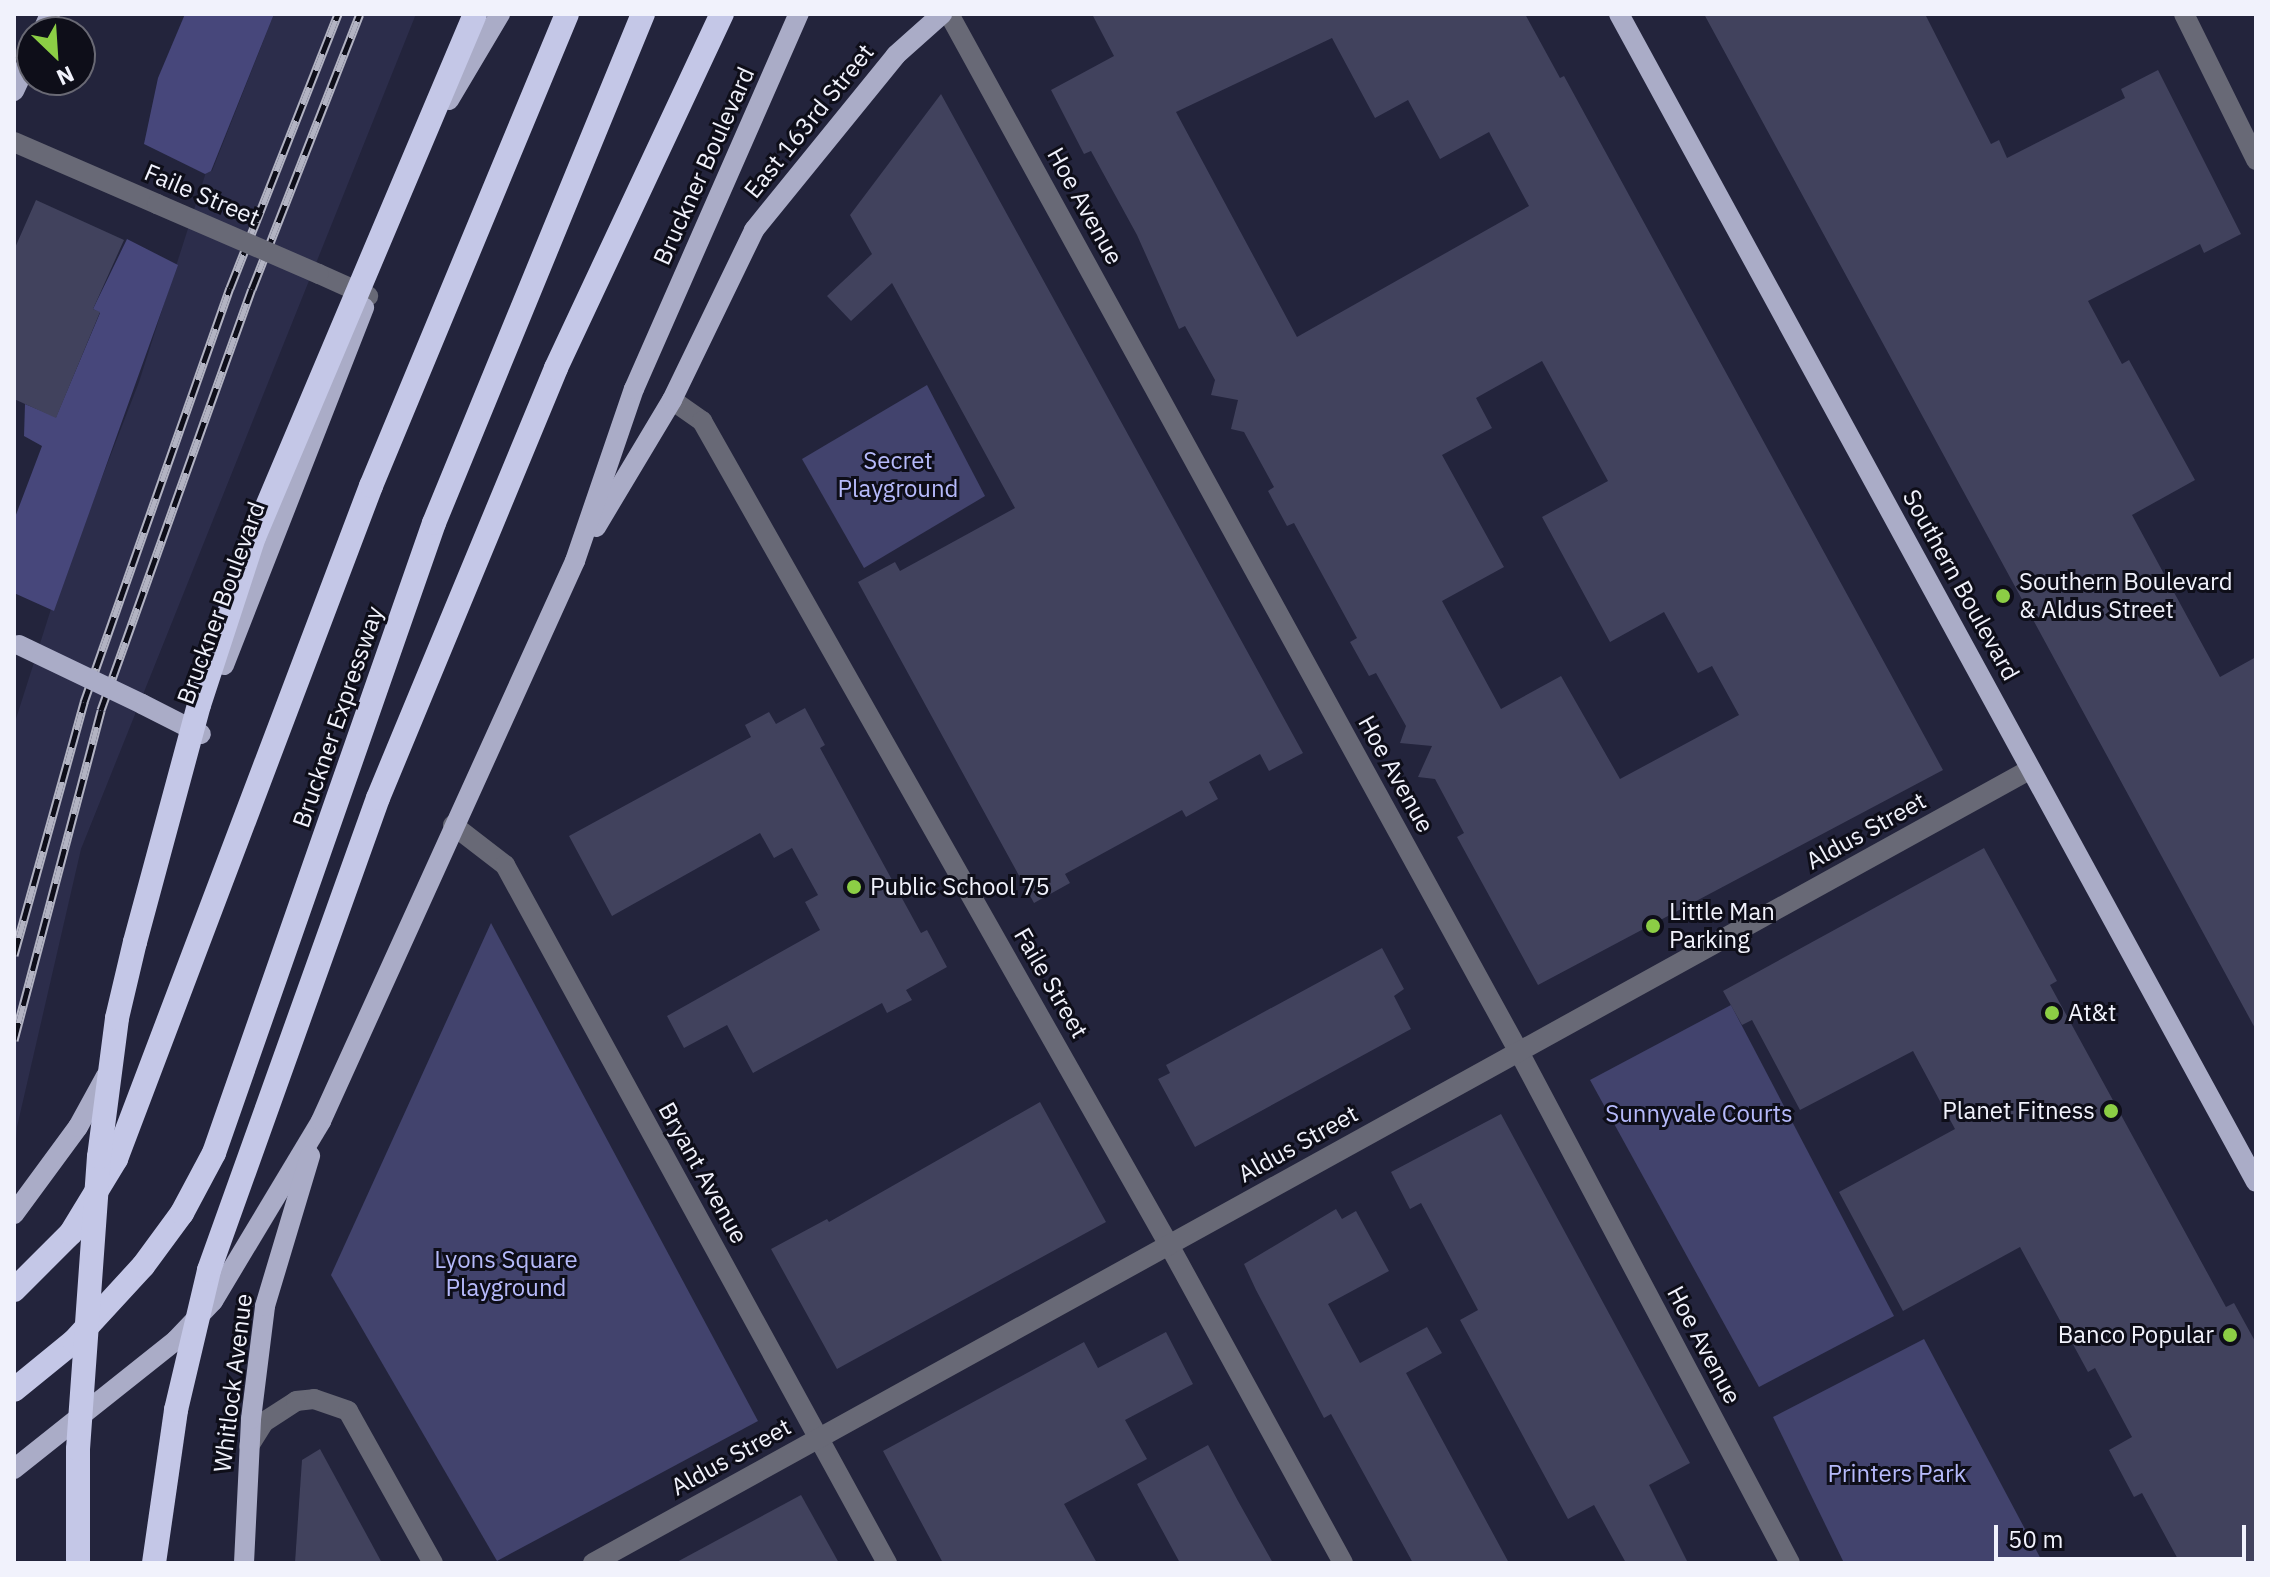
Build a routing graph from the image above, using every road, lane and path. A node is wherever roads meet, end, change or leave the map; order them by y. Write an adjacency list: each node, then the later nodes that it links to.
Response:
1 (475, 14): 31 (highway, bridge)
2 (500, 14): 14 (main road, Bruckner Boulevard)
3 (567, 14): 26 (highway, Bruckner Expressway)
4 (643, 14): 27 (highway, Bruckner Expressway)
5 (722, 14): 32 (highway, bridge)
6 (942, 14): 13 (main road, East 163rd Street)
7 (949, 14): 21 (street, Hoe Avenue)
8 (1619, 14): 19 (main road, Southern Boulevard)
9 (2184, 14): 12 (street)
10 (799, 15): 16 (main road, Bruckner Boulevard)
11 (14, 142): 14 (street, Faile Street, bridge)
12 (2256, 160)
13 (754, 230): 15 (main road, Bruckner Boulevard)
14 (368, 296): 18 (main road, Bruckner Boulevard)
15 (672, 400): 16 (main road, Bruckner Boulevard); 25 (street, Faile Street)
16 (575, 561): 20 (main road, Bruckner Boulevard)
17 (16, 644): 18 (main road, bridge)
18 (201, 734): 24 (main road, Bruckner Boulevard)
19 (2029, 770): 21 (street, Aldus Street); 23 (main road, Southern Boulevard)
20 (453, 825): 22 (main road, Bruckner Boulevard); 28 (street, Bryant Avenue)
21 (1519, 1052): 25 (street, Aldus Street); 38 (street, Hoe Avenue)
22 (321, 1121): 29 (main road, Whitlock Avenue); 30 (main road, Bruckner Boulevard)
23 (2256, 1182)
24 (14, 1214)
25 (1169, 1245): 28 (street, Aldus Street); 37 (street, Faile Street)
26 (22, 1283)
27 (14, 1390)
28 (818, 1438): 35 (street, Aldus Street); 36 (street, Bryant Avenue)
29 (249, 1446): 33 (main road, Whitlock Avenue); 34 (street)
30 (14, 1469)
31 (78, 1563)
32 (154, 1563)
33 (244, 1563)
34 (433, 1563)
35 (593, 1563)
36 (887, 1563)
37 (1343, 1563)
38 (1790, 1563)

